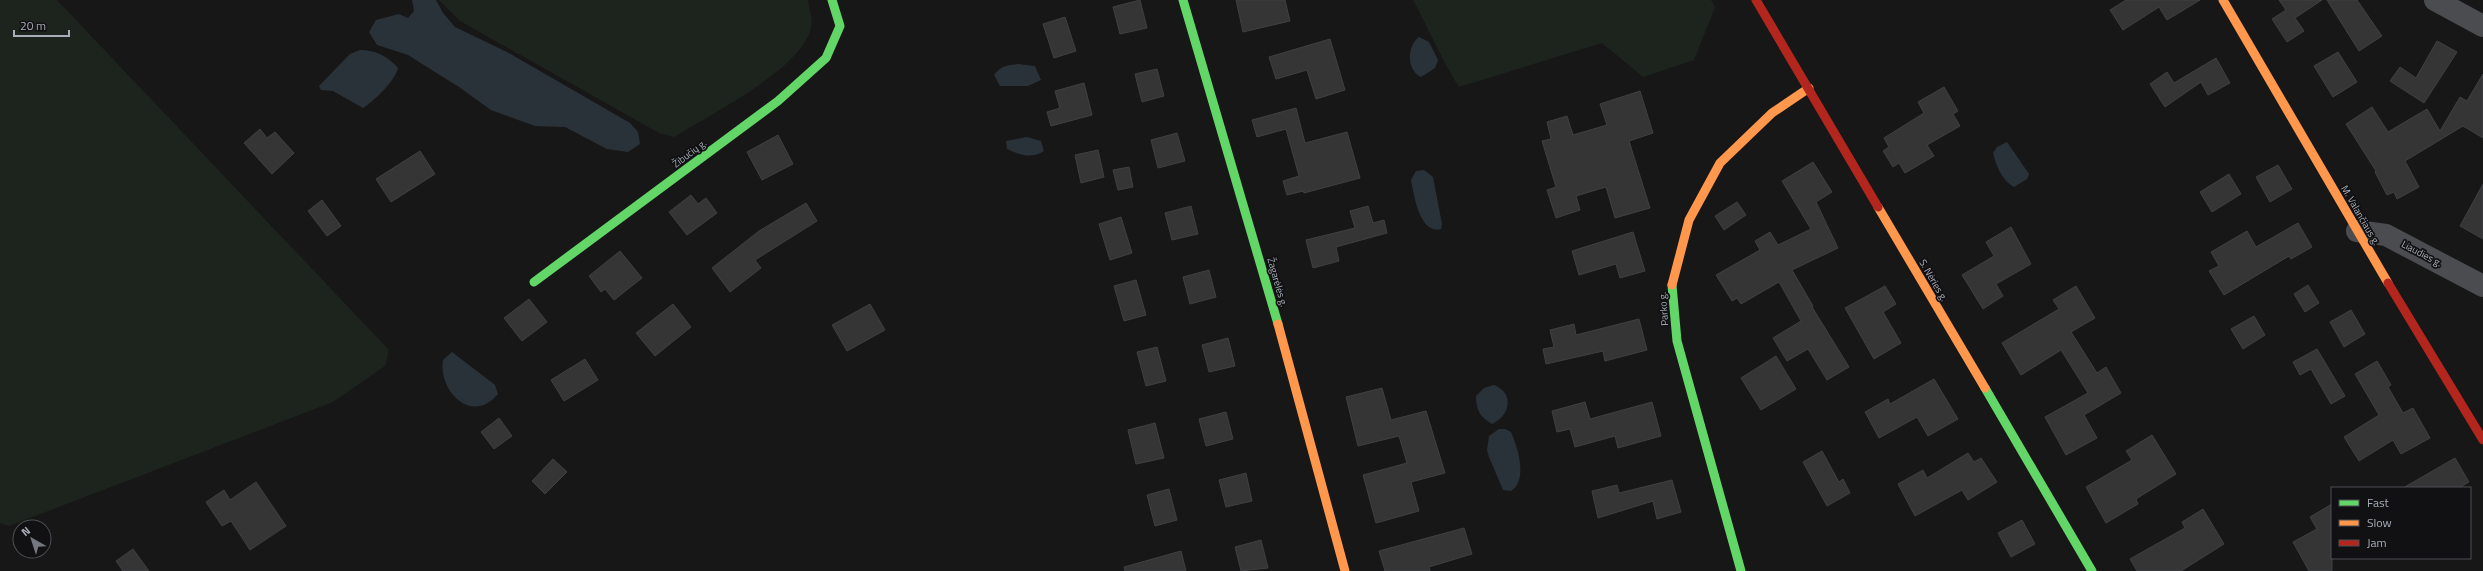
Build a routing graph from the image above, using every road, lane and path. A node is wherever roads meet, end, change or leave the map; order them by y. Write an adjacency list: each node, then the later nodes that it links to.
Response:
1 (832, 0): 9 (street, Žibučių g.)
2 (1184, 0): 12 (street, Žagarėlės g.)
3 (1756, 0): 7 (street, S. Nėries g.)
4 (2223, 0): 8 (street, M. Valančiaus g.)
5 (2435, 0): 6 (street)
6 (2483, 26)
7 (1808, 88): 13 (street, Parko g.); 14 (street, S. Nėries g.)
8 (2357, 231): 10 (street, Liaudies g.); 11 (street, M. Valančiaus g.)
9 (534, 282)
10 (2483, 286)
11 (2483, 440)
12 (1345, 571)
13 (1741, 571)
14 (2092, 571)

